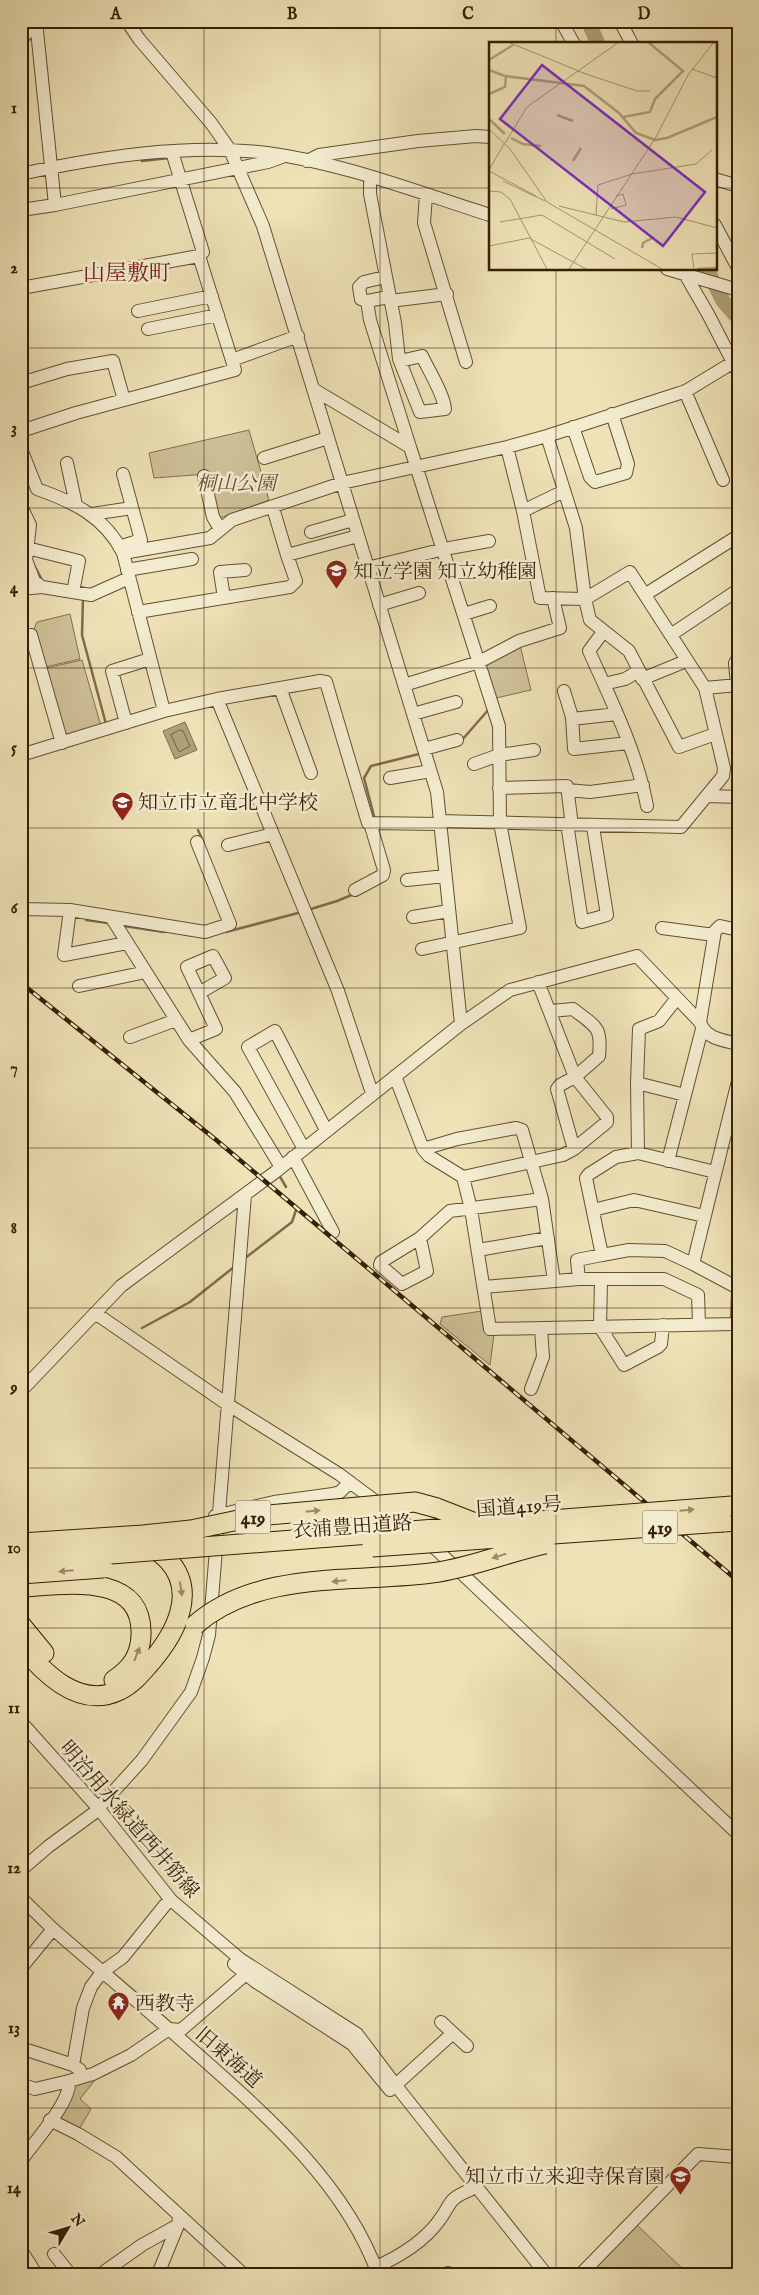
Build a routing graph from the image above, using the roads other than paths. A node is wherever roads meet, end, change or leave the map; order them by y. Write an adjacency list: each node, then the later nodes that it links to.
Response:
1 (36, 21): 5 (street); 13 (street)
2 (127, 21): 9 (street)
3 (561, 21): 6 (street)
4 (620, 21): 7 (street)
5 (21, 40)
6 (573, 42)
7 (631, 42)
8 (489, 136): 12 (street)
9 (230, 150): 10 (street); 11 (street); 14 (street)
10 (172, 152): 13 (street); 17 (street)
11 (284, 156): 12 (street); 14 (street)
12 (307, 161): 16 (street)
13 (52, 167): 15 (street); 21 (street)
14 (236, 168): 17 (street); 39 (street)
15 (21, 174)
16 (372, 178): 20 (street); 29 (street)
17 (179, 179): 21 (street); 25 (street)
18 (716, 179): 19 (street)
19 (738, 186)
20 (426, 195): 23 (street); 32 (street)
21 (55, 205): 22 (street)
22 (21, 210)
23 (489, 214)
24 (716, 227): 26 (street)
25 (199, 256): 30 (street); 33 (street)
26 (738, 268)
27 (672, 270): 28 (street)
28 (686, 273): 31 (street); 43 (street)
29 (385, 277): 34 (street); 35 (street)
30 (21, 288)
31 (738, 290)
32 (447, 294): 34 (street); 42 (street)
33 (212, 296): 36 (street); 37 (street)
34 (390, 299): 35 (street); 41 (street)
35 (367, 301): 53 (street)
36 (138, 311)
37 (218, 315): 38 (street); 40 (street)
38 (148, 329)
39 (298, 336): 40 (street); 45 (street)
40 (232, 360): 47 (street)
41 (400, 362): 41 (street)
42 (466, 362)
43 (735, 367): 46 (street)
44 (21, 383): 47 (street)
45 (313, 389): 52 (street); 53 (street)
46 (685, 392): 48 (street); 61 (street)
47 (124, 400): 50 (street)
48 (612, 414): 49 (street); 49 (street)
49 (573, 427): 51 (street)
50 (21, 431)
51 (546, 436): 54 (street); 63 (street)
52 (328, 438): 56 (street); 62 (street)
53 (410, 447): 58 (street)
54 (507, 447): 58 (street); 68 (street)
55 (21, 448): 64 (street)
56 (264, 458)
57 (66, 463): 64 (street)
58 (417, 466): 62 (street); 77 (street)
59 (123, 474): 66 (street)
60 (204, 476): 71 (street)
61 (723, 480)
62 (342, 483): 67 (street); 70 (street)
63 (564, 491): 68 (street); 94 (street)
64 (76, 504): 69 (street)
65 (21, 506): 76 (street)
66 (132, 508): 69 (street); 78 (street)
67 (273, 508): 71 (street); 79 (street)
68 (523, 511): 93 (street)
69 (92, 514): 78 (street)
70 (353, 520): 72 (street); 73 (street)
71 (220, 529): 78 (street)
72 (311, 532)
73 (358, 536): 79 (street); 81 (street)
74 (738, 536): 91 (street)
75 (489, 541): 77 (street)
76 (27, 548): 86 (street); 89 (street)
77 (444, 549): 81 (street); 85 (street)
78 (121, 550): 84 (street)
79 (287, 554): 92 (street)
80 (192, 559): 84 (street)
81 (368, 568): 95 (street)
82 (245, 570): 92 (street)
83 (473, 570): 85 (street)
84 (128, 574): 89 (street); 97 (street)
85 (452, 576): 98 (street)
86 (42, 587): 87 (street); 89 (street)
87 (21, 589)
88 (738, 590): 100 (street)
89 (73, 592)
90 (419, 593): 95 (street)
91 (646, 594): 94 (street); 100 (street)
92 (224, 598): 97 (street)
93 (554, 598): 94 (street); 105 (street)
94 (585, 599): 99 (street)
95 (379, 605): 108 (street)
96 (490, 606): 98 (street)
97 (138, 612): 103 (street)
98 (464, 614): 105 (street)
99 (603, 632): 106 (street); 107 (street)
100 (672, 634): 104 (street)
101 (21, 636): 122 (street)
102 (738, 658): 109 (street)
103 (150, 659): 115 (street); 119 (street)
104 (686, 661): 106 (street); 111 (street)
105 (479, 662): 108 (street); 127 (street)
106 (641, 675): 107 (street); 120 (street)
107 (604, 684): 117 (street)
108 (404, 685): 116 (street)
109 (737, 685): 111 (street)
110 (280, 688): 113 (street); 130 (street); 138 (street)
111 (705, 688): 120 (street)
112 (564, 691): 118 (street)
113 (217, 699): 115 (street); 143 (street)
114 (456, 702): 116 (street)
115 (164, 711): 119 (street)
116 (413, 714): 124 (street)
117 (617, 714): 118 (street); 123 (street)
118 (572, 719): 123 (street)
119 (126, 723): 122 (street)
120 (715, 734): 135 (street)
121 (457, 740): 124 (street)
122 (62, 743): 126 (street)
123 (628, 744): 132 (street)
124 (424, 750): 129 (street)
125 (534, 750): 127 (street)
126 (21, 755)
127 (499, 755): 128 (street); 133 (street)
128 (474, 764)
129 (430, 769): 131 (street); 139 (street)
130 (311, 773)
131 (390, 778)
132 (643, 785): 134 (street); 137 (street)
133 (499, 788): 134 (street); 140 (street)
134 (568, 790): 141 (street)
135 (708, 796): 136 (street); 142 (street)
136 (738, 797)
137 (647, 806)
138 (370, 823): 139 (street); 148 (street)
139 (439, 823): 140 (street); 146 (street)
140 (500, 823): 141 (street); 157 (street)
141 (571, 824): 142 (street); 142 (street)
142 (593, 827)
143 (273, 834): 145 (street); 176 (street)
144 (197, 842): 152 (street)
145 (228, 845)
146 (445, 876): 147 (street); 151 (street)
147 (407, 880)
148 (355, 890)
149 (21, 909): 150 (street)
150 (70, 910): 152 (street); 158 (street)
151 (449, 911): 153 (street); 157 (street)
152 (111, 917): 158 (street)
153 (413, 917)
154 (662, 928): 156 (street)
155 (738, 930): 156 (street)
156 (714, 935): 168 (street)
157 (454, 942): 159 (street); 167 (street)
158 (127, 943): 160 (street)
159 (422, 949)
160 (146, 972): 162 (street); 166 (street)
161 (538, 982): 164 (street); 165 (street); 167 (street)
162 (79, 986)
163 (199, 993): 170 (street)
164 (676, 998): 168 (street); 175 (street)
165 (551, 1011): 173 (street); 173 (street)
166 (176, 1020): 169 (street); 170 (street)
167 (461, 1024): 172 (street)
168 (701, 1026): 171 (street); 177 (street)
169 (130, 1037)
170 (189, 1040): 186 (street)
171 (738, 1044)
172 (395, 1076): 176 (street); 180 (street)
173 (575, 1077): 181 (street); 181 (street)
174 (738, 1081): 187 (street)
175 (637, 1083): 177 (street); 182 (street)
176 (372, 1093): 178 (street)
177 (685, 1095): 184 (street)
178 (326, 1130): 179 (street); 179 (street)
179 (304, 1148): 183 (street)
180 (423, 1149): 185 (street); 188 (street)
181 (574, 1149): 185 (street)
182 (638, 1153): 184 (street); 192 (street)
183 (293, 1157): 186 (street); 194 (street)
184 (668, 1161): 187 (street)
185 (532, 1163): 188 (street); 190 (street)
186 (281, 1167): 189 (street)
187 (715, 1172): 193 (street)
188 (463, 1177): 191 (street)
189 (245, 1195): 206 (street); 213 (street)
190 (542, 1199): 191 (street); 196 (street)
191 (471, 1209): 195 (street); 197 (street)
192 (593, 1210): 193 (street); 198 (street)
193 (704, 1216): 199 (street)
194 (333, 1232)
195 (420, 1238)
196 (548, 1238): 197 (street); 202 (street)
197 (478, 1250): 203 (street)
198 (602, 1255): 199 (street); 200 (street)
199 (693, 1264): 204 (street)
200 (579, 1279): 201 (street); 202 (street)
201 (601, 1280): 207 (street); 209 (street)
202 (554, 1281): 203 (street)
203 (484, 1287): 210 (street)
204 (738, 1288)
205 (738, 1293): 207 (street)
206 (95, 1313): 212 (street); 213 (street)
207 (699, 1324): 208 (street)
208 (662, 1325): 209 (street); 209 (street)
209 (600, 1327): 210 (street)
210 (541, 1329): 211 (street)
211 (530, 1389)
212 (21, 1391)
213 (227, 1404): 214 (street); 216 (street)
214 (350, 1482): 216 (street); 221 (street)
215 (733, 1514): 218 (highway, 衣浦豊田道路 / 419, one-way to 215, bridge); 219 (highway, 衣浦豊田道路 / 419, bridge)
216 (219, 1515): 220 (street); 232 (street)
217 (618, 1522): 221 (highway, 国道419号 / 419)
218 (481, 1525): 222 (highway, 衣浦豊田道路 / 419, one-way to 218, bridge); 224 (highway, 衣浦豊田道路 / 419, bridge)
219 (597, 1531): 225 (highway, 衣浦豊田道路 / 419, one-way to 225, bridge); 229 (highway, 衣浦豊田道路 / 419, one-way to 229, bridge)
220 (21, 1536)
221 (422, 1536): 233 (street)
222 (21, 1543)
223 (21, 1550): 228 (highway, one-way to 228)
224 (21, 1561)
225 (21, 1574)
226 (21, 1587): 227 (highway, one-way to 226)
227 (21, 1625)
228 (21, 1645)
229 (21, 1664)
230 (21, 1722): 232 (street, 明治用水緑道西井筋線)
231 (21, 1731): 232 (street)
232 (96, 1811): 234 (street); 236 (street); 244 (street, 明治用水緑道西井筋線)
233 (738, 1834)
234 (21, 1870)
235 (21, 1898): 237 (street, 旧東海道)
236 (165, 1905): 239 (street); 240 (street)
237 (53, 1928): 238 (street); 239 (street, 旧東海道)
238 (21, 1968)
239 (102, 1972): 242 (street, 旧東海道); 247 (street)
240 (246, 1974): 242 (street); 244 (street)
241 (441, 2022): 243 (street)
242 (169, 2029): 248 (street); 259 (street, 旧東海道)
243 (453, 2033): 245 (street); 251 (street)
244 (359, 2038): 251 (street)
245 (467, 2046)
246 (21, 2048): 247 (street)
247 (73, 2065): 248 (street)
248 (82, 2076): 249 (street)
249 (68, 2081): 250 (street); 252 (street)
250 (21, 2084)
251 (393, 2088): 255 (street); 266 (street)
252 (50, 2120): 253 (street); 256 (street)
253 (22, 2156)
254 (738, 2157): 267 (street)
255 (470, 2190): 259 (street); 265 (street)
256 (179, 2221): 262 (street); 263 (street); 264 (street)
257 (21, 2250): 260 (street)
258 (54, 2254): 261 (street)
259 (377, 2271)
260 (36, 2274)
261 (70, 2274)
262 (101, 2274)
263 (158, 2274)
264 (243, 2274)
265 (537, 2274)
266 (546, 2274)
267 (581, 2274)

